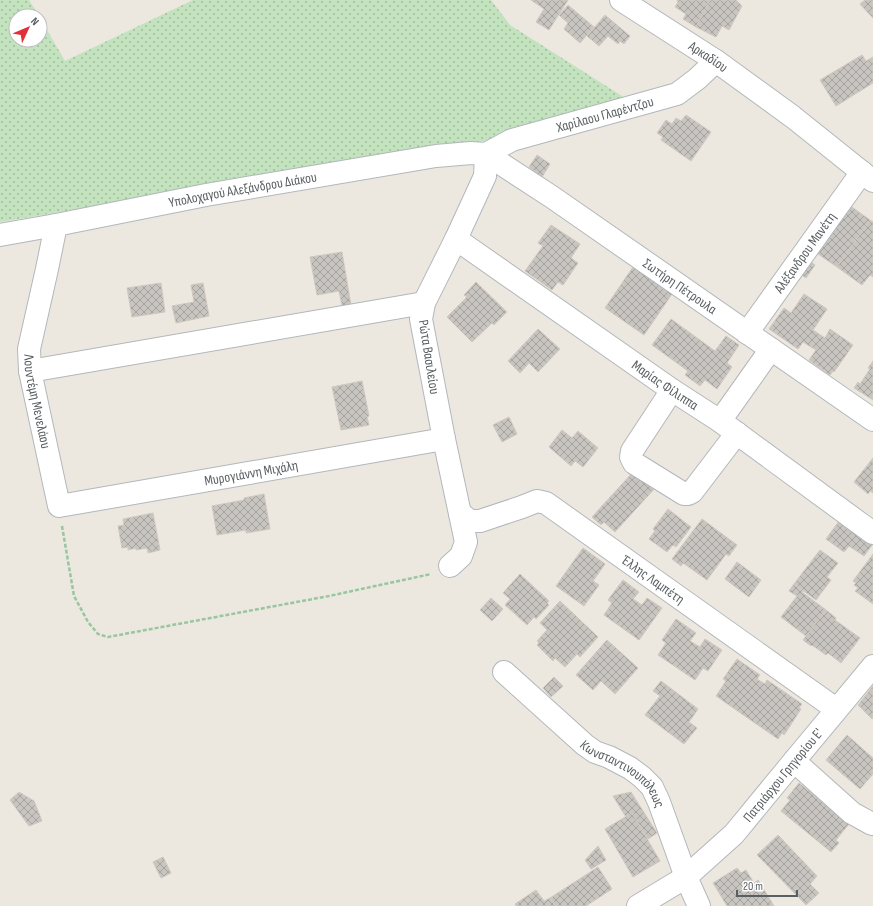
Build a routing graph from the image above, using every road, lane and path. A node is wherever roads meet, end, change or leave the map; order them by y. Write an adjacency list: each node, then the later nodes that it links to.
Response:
1 (626, 1): 2 (street, Αρκαδίου)
2 (716, 61): 3 (street, Χαρίλαου Γλαρέντζου); 4 (street, Αρκαδίου)
3 (486, 154): 5 (street, Υπολοχαγού Αλεξάνδρου Διάκου); 7 (street, Ρώτα Βασιλείου); 9 (street, Σωτήρη Πέτρουλα)
4 (868, 177): 9 (street, Αλέξανδρου Μανέτη)
5 (56, 225): 6 (street, Υπολοχαγού Αλεξάνδρου Διάκου); 11 (street, Λουντέμη Μενελάου)
6 (0, 235)
7 (456, 239): 8 (street, Ρώτα Βασιλείου); 12 (street, Μαρίας Φίλιππα)
8 (424, 303): 11 (street); 15 (street, Ρώτα Βασιλείου)
9 (748, 332): 10 (street, Σωτήρη Πέτρουλα)
10 (771, 349): 13 (street, Σωτήρη Πέτρουλα); 14 (street)
11 (30, 371): 16 (street, Λουντέμη Μενελάου)
12 (672, 390): 14 (street, Μαρίας Φίλιππα); 14 (street)
13 (873, 420)
14 (728, 427): 18 (street, Μαρίας Φίλιππα)
15 (444, 439): 16 (street, Μυρογιάννη Μιχάλη); 17 (street, Ρώτα Βασιλείου)
16 (59, 506): 19 (path)
17 (460, 513): 19 (street, Ρώτα Βασιλείου); 22 (street, Έλλης Λαμπέτη)
18 (873, 533)
19 (450, 566)
20 (873, 666): 22 (street, Πατριάρχου Γρηγορίου Ε')
21 (504, 672): 25 (street, Κωνσταντινουπόλεως)
22 (836, 709): 23 (street, Πατριάρχου Γρηγορίου Ε')
23 (794, 761): 24 (street); 25 (street, Πατριάρχου Γρηγορίου Ε')
24 (873, 824)
25 (686, 877): 26 (street, Πατριάρχου Γρηγορίου Ε'); 27 (street, Κωνσταντινουπόλεως)
26 (638, 906)
27 (699, 906)

